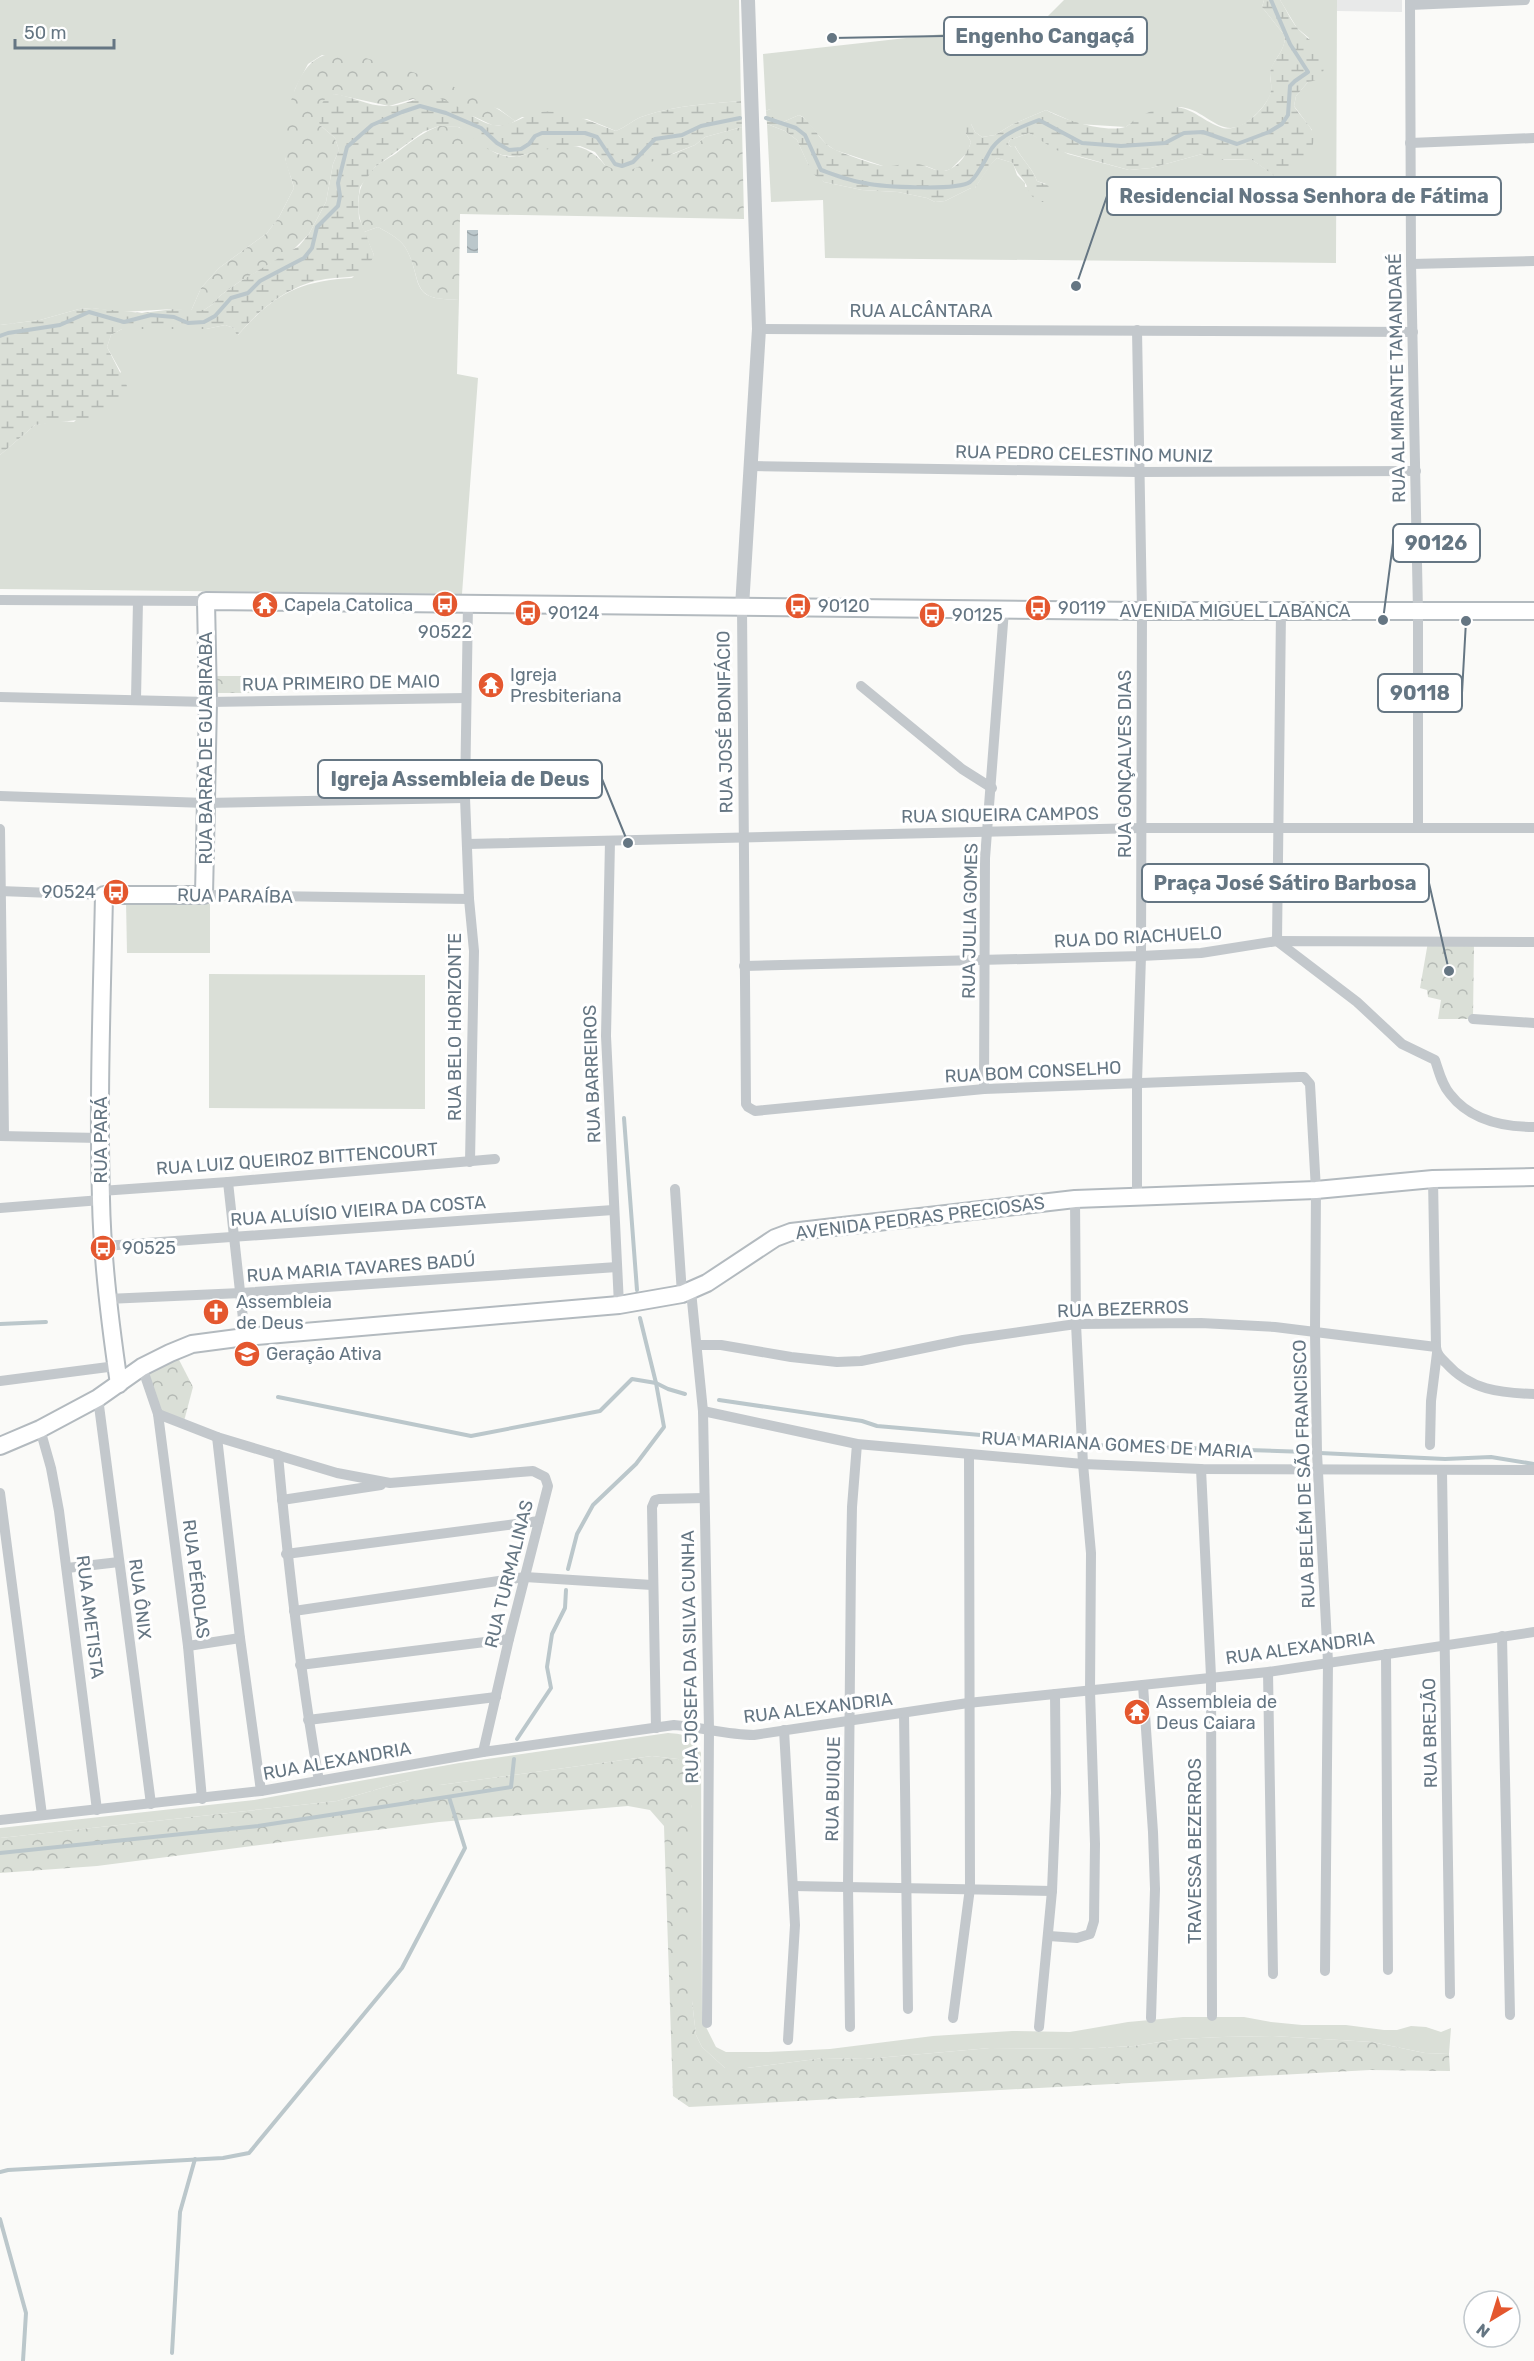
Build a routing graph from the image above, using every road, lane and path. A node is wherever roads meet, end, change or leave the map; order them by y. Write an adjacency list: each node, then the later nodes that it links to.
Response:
1 (748, 0): 8 (street)
2 (1525, 0): 3 (street)
3 (1410, 3): 5 (street, RUA ALMIRANTE TAMANDARÉ)
4 (1534, 138): 5 (street)
5 (1410, 143): 7 (street, RUA ALMIRANTE TAMANDARÉ)
6 (1534, 261): 7 (street)
7 (1411, 264): 10 (street, RUA ALMIRANTE TAMANDARÉ)
8 (759, 329): 9 (street, RUA ALCÂNTARA); 11 (street, RUA JOSÉ BONIFÁCIO)
9 (1137, 330): 10 (street, RUA ALCÂNTARA); 13 (street, RUA GONÇALVES DIAS)
10 (1413, 332): 12 (street, RUA ALMIRANTE TAMANDARÉ)
11 (752, 466): 13 (street, RUA PEDRO CELESTINO MUNIZ); 18 (street, RUA JOSÉ BONIFÁCIO)
12 (1416, 471): 13 (street, RUA PEDRO CELESTINO MUNIZ); 23 (street, RUA ALMIRANTE TAMANDARÉ)
13 (1137, 472): 20 (street, RUA GONÇALVES DIAS)
14 (0, 600): 15 (street, AVENIDA MIGUEL LABANCA)
15 (138, 601): 16 (street, AVENIDA MIGUEL LABANCA); 27 (street)
16 (206, 601): 17 (main road, AVENIDA MIGUEL LABANCA); 28 (main road, RUA BARRA DE GUABIRABA)
17 (468, 603): 18 (main road, AVENIDA MIGUEL LABANCA); 26 (street, RUA BELO HORIZONTE)
18 (742, 607): 19 (main road, AVENIDA MIGUEL LABANCA); 39 (street, RUA JOSÉ BONIFÁCIO)
19 (1004, 609): 20 (main road, AVENIDA MIGUEL LABANCA); 29 (street, RUA JULIA GOMES)
20 (1142, 611): 21 (main road, AVENIDA MIGUEL LABANCA); 34 (street, RUA GONÇALVES DIAS)
21 (1281, 611): 23 (main road, AVENIDA MIGUEL LABANCA); 33 (street)
22 (1534, 611): 23 (main road, AVENIDA MIGUEL LABANCA)
23 (1418, 612): 35 (street, RUA ALMIRANTE TAMANDARÉ)
24 (861, 686): 29 (street)
25 (0, 696): 27 (street, RUA PRIMEIRO DE MAIO)
26 (466, 698): 28 (street, RUA PRIMEIRO DE MAIO); 31 (street, RUA BELO HORIZONTE)
27 (136, 699): 28 (street, RUA PRIMEIRO DE MAIO)
28 (208, 702): 32 (main road, RUA BARRA DE GUABIRABA)
29 (992, 788): 38 (street, RUA JULIA GOMES)
30 (0, 796): 32 (street)
31 (465, 798): 32 (street); 41 (street, RUA BELO HORIZONTE)
32 (206, 802): 44 (main road, RUA BARRA DE GUABIRABA)
33 (1278, 827): 34 (street, RUA SIQUEIRA CAMPOS); 35 (street, RUA SIQUEIRA CAMPOS); 46 (street)
34 (1141, 828): 38 (street, RUA SIQUEIRA CAMPOS); 48 (street, RUA GONÇALVES DIAS)
35 (1418, 828): 36 (street, RUA SIQUEIRA CAMPOS)
36 (1534, 828)
37 (0, 829): 42 (street)
38 (988, 832): 39 (street, RUA SIQUEIRA CAMPOS); 49 (street, RUA JULIA GOMES)
39 (745, 837): 40 (street, RUA SIQUEIRA CAMPOS); 50 (street, RUA JOSÉ BONIFÁCIO)
40 (610, 841): 41 (street, RUA SIQUEIRA CAMPOS); 71 (street, RUA BARREIROS)
41 (467, 844): 45 (street, RUA BELO HORIZONTE)
42 (1, 891): 43 (street, RUA PARAÍBA); 58 (street)
43 (104, 895): 44 (main road, RUA PARAÍBA); 59 (main road, RUA PARÁ)
44 (204, 895): 45 (street, RUA PARAÍBA)
45 (469, 899): 61 (street, RUA BELO HORIZONTE)
46 (1277, 941): 47 (street, RUA DO RIACHUELO); 48 (street, RUA DO RIACHUELO); 57 (street)
47 (1534, 942)
48 (1141, 956): 49 (street, RUA DO RIACHUELO); 53 (street, RUA GONÇALVES DIAS)
49 (986, 960): 50 (street, RUA DO RIACHUELO); 55 (street, RUA JULIA GOMES)
50 (744, 966): 56 (street, RUA JOSÉ BONIFÁCIO)
51 (1473, 1019): 52 (street)
52 (1534, 1023)
53 (1137, 1082): 54 (street, RUA BOM CONSELHO); 55 (street, RUA BOM CONSELHO); 68 (street, RUA GONÇALVES DIAS)
54 (1310, 1084): 66 (street, RUA BELÉM DE SÃO FRANCISCO)
55 (984, 1089): 56 (street, RUA BOM CONSELHO)
56 (755, 1111)
57 (1534, 1127)
58 (2, 1136): 59 (street)
59 (100, 1138): 67 (main road, RUA PARÁ)
60 (495, 1159): 61 (street, RUA LUIZ QUEIROZ BITTENCOURT)
61 (470, 1162): 64 (street, RUA LUIZ QUEIROZ BITTENCOURT)
62 (1534, 1177): 63 (main road, AVENIDA PEDRAS PRECIOSAS)
63 (1433, 1179): 66 (main road, AVENIDA PEDRAS PRECIOSAS); 83 (street)
64 (228, 1182): 67 (street, RUA LUIZ QUEIROZ BITTENCOURT); 72 (street)
65 (675, 1189): 76 (street, RUA JOSEFA DA SILVA CUNHA)
66 (1316, 1190): 68 (main road, AVENIDA PEDRAS PRECIOSAS); 80 (street, RUA BELÉM DE SÃO FRANCISCO)
67 (101, 1196): 70 (street, RUA LUIZ QUEIROZ BITTENCOURT); 73 (main road, RUA PARÁ)
68 (1137, 1198): 69 (main road, AVENIDA PEDRAS PRECIOSAS)
69 (1075, 1199): 76 (main road, AVENIDA PEDRAS PRECIOSAS); 79 (street)
70 (0, 1208)
71 (614, 1209): 72 (street, RUA ALUÍSIO VIEIRA DA COSTA); 74 (street, RUA BARREIROS)
72 (233, 1237): 73 (street, RUA ALUÍSIO VIEIRA DA COSTA); 75 (street)
73 (104, 1246): 77 (main road, RUA PARÁ)
74 (617, 1267): 75 (street, RUA MARIA TAVARES BADÚ); 78 (street, RUA BARREIROS)
75 (241, 1293): 77 (street, RUA MARIA TAVARES BADÚ); 81 (street)
76 (687, 1293): 78 (main road, AVENIDA PEDRAS PRECIOSAS); 82 (street, RUA JOSEFA DA SILVA CUNHA)
77 (107, 1299): 84 (main road, RUA PARÁ)
78 (619, 1305): 81 (main road, AVENIDA PEDRAS PRECIOSAS)
79 (1076, 1324): 80 (street, RUA BEZERROS); 82 (street, RUA BEZERROS); 101 (street)
80 (1315, 1332): 83 (street, RUA BEZERROS); 103 (street, RUA BELÉM DE SÃO FRANCISCO)
81 (245, 1337): 85 (main road, AVENIDA PEDRAS PRECIOSAS)
82 (697, 1345): 90 (street, RUA JOSEFA DA SILVA CUNHA)
83 (1437, 1350): 88 (street); 97 (street)
84 (116, 1366): 86 (street); 87 (main road, RUA PARÁ)
85 (142, 1367): 87 (main road, AVENIDA PEDRAS PRECIOSAS); 91 (street, RUA PÉROLAS)
86 (0, 1381)
87 (119, 1384): 89 (main road, AVENIDA PEDRAS PRECIOSAS)
88 (1534, 1395)
89 (98, 1398): 92 (main road, AVENIDA PEDRAS PRECIOSAS); 112 (street, RUA ÔNIX)
90 (703, 1411): 96 (street, RUA MARIANA GOMES DE MARIA); 108 (street, RUA JOSEFA DA SILVA CUNHA)
91 (158, 1414): 93 (street, RUA TURMALINAS); 122 (street, RUA PÉROLAS)
92 (40, 1430): 94 (main road, AVENIDA PEDRAS PRECIOSAS); 113 (street, RUA AMETISTA)
93 (217, 1437): 100 (street, RUA TURMALINAS); 119 (street)
94 (18, 1438): 95 (street); 98 (main road, AVENIDA PEDRAS PRECIOSAS)
95 (0, 1439)
96 (857, 1444): 99 (street, RUA MARIANA GOMES DE MARIA); 134 (street, RUA BUIQUE)
97 (1430, 1445)
98 (0, 1446)
99 (969, 1454): 101 (street, RUA MARIANA GOMES DE MARIA); 132 (street)
100 (278, 1455): 106 (street, RUA TURMALINAS); 109 (street)
101 (1083, 1464): 102 (street, RUA MARIANA GOMES DE MARIA); 129 (street)
102 (1201, 1469): 103 (street, RUA MARIANA GOMES DE MARIA); 127 (street, TRAVESSA BEZERROS)
103 (1318, 1470): 105 (street, RUA MARIANA GOMES DE MARIA); 124 (street, RUA BELÉM DE SÃO FRANCISCO)
104 (1534, 1470): 105 (street, RUA MARIANA GOMES DE MARIA)
105 (1442, 1471): 121 (street, RUA BREJÃO)
106 (390, 1483): 109 (street); 110 (street, RUA TURMALINAS)
107 (0, 1492): 145 (street)
108 (704, 1498): 115 (street); 137 (street, RUA JOSEFA DA SILVA CUNHA)
109 (282, 1500): 111 (street)
110 (539, 1521): 111 (street); 114 (street, RUA TURMALINAS)
111 (286, 1554): 116 (street)
112 (119, 1562): 113 (street); 143 (street, RUA ÔNIX)
113 (67, 1568): 144 (street, RUA AMETISTA)
114 (525, 1577): 115 (street); 116 (street); 120 (street, RUA TURMALINAS)
115 (652, 1585): 136 (street)
116 (294, 1611): 125 (street)
117 (1534, 1632): 118 (street, RUA ALEXANDRIA)
118 (1502, 1636): 121 (street, RUA ALEXANDRIA); 158 (street)
119 (240, 1638): 122 (street); 141 (street)
120 (508, 1639): 125 (street); 131 (street, RUA TURMALINAS)
121 (1445, 1645): 123 (street, RUA ALEXANDRIA); 156 (street, RUA BREJÃO)
122 (188, 1646): 142 (street, RUA PÉROLAS)
123 (1386, 1654): 124 (street, RUA ALEXANDRIA); 153 (street)
124 (1328, 1662): 126 (street, RUA ALEXANDRIA); 154 (street, RUA BELÉM DE SÃO FRANCISCO)
125 (300, 1665): 135 (street)
126 (1268, 1671): 127 (street, RUA ALEXANDRIA); 155 (street)
127 (1211, 1676): 128 (street, RUA ALEXANDRIA); 159 (street, TRAVESSA BEZERROS)
128 (1143, 1685): 129 (street, RUA ALEXANDRIA); 161 (street)
129 (1090, 1690): 130 (street, RUA ALEXANDRIA); 152 (street)
130 (1055, 1694): 132 (street, RUA ALEXANDRIA); 151 (street)
131 (496, 1697): 135 (street); 139 (street, RUA TURMALINAS)
132 (968, 1703): 133 (street, RUA ALEXANDRIA); 150 (street)
133 (904, 1713): 134 (street, RUA ALEXANDRIA); 149 (street)
134 (851, 1719): 138 (street, RUA ALEXANDRIA); 148 (street, RUA BUIQUE)
135 (308, 1720): 140 (street)
136 (656, 1728): 137 (street, RUA ALEXANDRIA); 139 (street, RUA ALEXANDRIA)
137 (709, 1730): 138 (street, RUA ALEXANDRIA); 162 (street, RUA JOSEFA DA SILVA CUNHA)
138 (784, 1730): 147 (street)
139 (483, 1752): 140 (street, RUA ALEXANDRIA)
140 (319, 1781): 141 (street, RUA ALEXANDRIA)
141 (261, 1791): 142 (street, RUA ALEXANDRIA)
142 (202, 1799): 143 (street, RUA ALEXANDRIA)
143 (150, 1804): 144 (street, RUA ALEXANDRIA)
144 (98, 1810): 145 (street, RUA ALEXANDRIA)
145 (42, 1815): 146 (street, RUA ALEXANDRIA)
146 (0, 1820)
147 (793, 1886): 148 (street); 165 (street)
148 (848, 1886): 149 (street); 163 (street, RUA BUIQUE)
149 (907, 1887): 150 (street); 157 (street)
150 (970, 1888): 151 (street); 160 (street)
151 (1052, 1891): 152 (street)
152 (1049, 1936): 164 (street)
153 (1388, 1970)
154 (1325, 1971)
155 (1273, 1974)
156 (1450, 1994)
157 (908, 2009)
158 (1510, 2015)
159 (1212, 2016)
160 (953, 2018)
161 (1151, 2018)
162 (707, 2023)
163 (850, 2027)
164 (1039, 2027)
165 (788, 2040)

